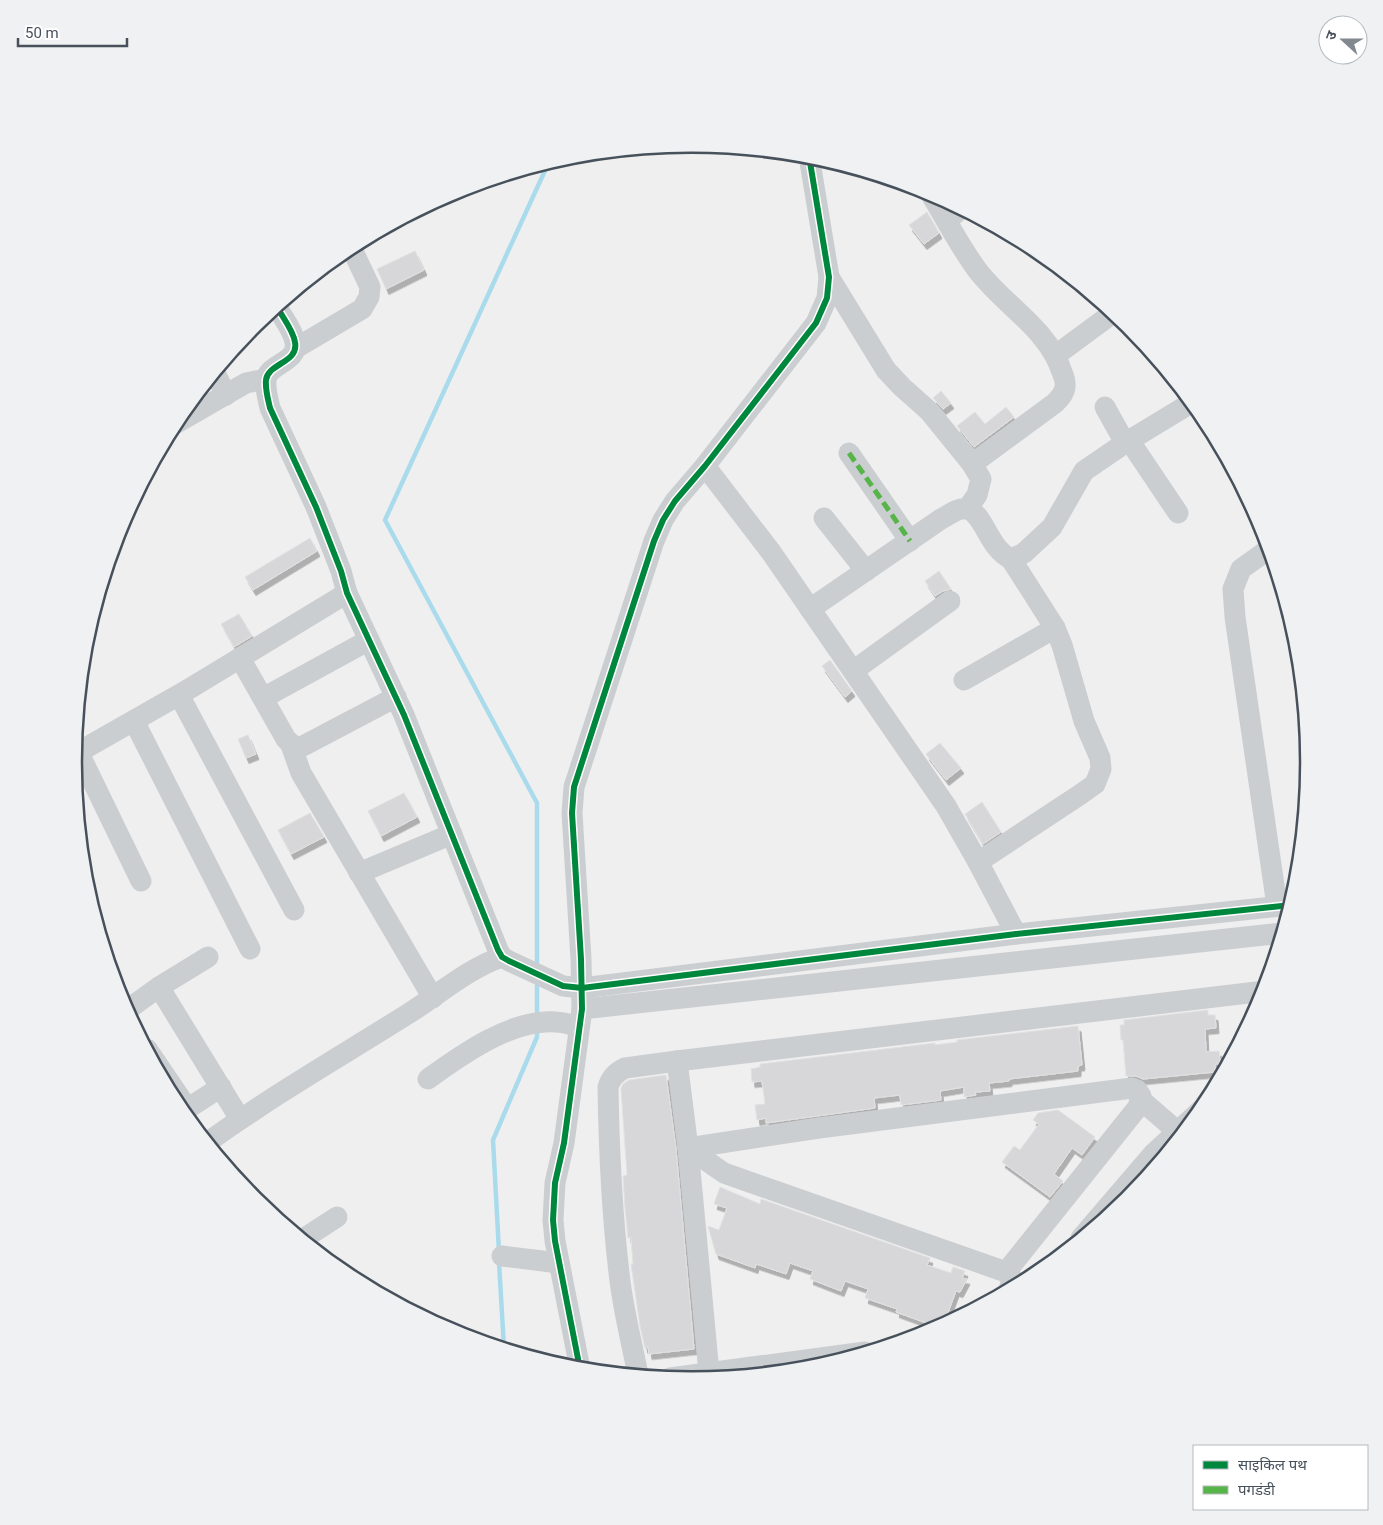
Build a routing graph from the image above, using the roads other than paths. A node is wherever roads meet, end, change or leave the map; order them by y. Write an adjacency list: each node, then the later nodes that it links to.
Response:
1 (811, 165): 4 (street)
2 (954, 215): 8 (street)
3 (355, 255): 7 (street)
4 (829, 277): 17 (street); 18 (street)
5 (281, 314): 7 (street)
6 (1107, 318): 8 (street)
7 (296, 348): 10 (street)
8 (1056, 355): 17 (street)
9 (219, 379): 11 (street)
10 (266, 379): 11 (street); 26 (street)
11 (226, 395): 14 (street)
12 (1105, 407): 15 (street)
13 (1186, 407): 15 (street)
14 (192, 414)
15 (1127, 441): 20 (street); 24 (street)
16 (850, 453): 22 (street)
17 (972, 464): 19 (street)
18 (705, 466): 28 (street); 54 (street)
19 (967, 509): 22 (street); 24 (street)
20 (1178, 513)
21 (824, 518): 25 (street)
22 (910, 541): 25 (street)
23 (1263, 553): 45 (street)
24 (1011, 558): 29 (street)
25 (866, 571): 28 (street)
26 (346, 593): 30 (street); 31 (street)
27 (950, 601): 32 (street)
28 (810, 609): 32 (street)
29 (1056, 628): 33 (street); 42 (street)
30 (370, 640): 35 (street); 36 (street)
31 (240, 658): 34 (street); 36 (street)
32 (853, 671): 42 (street)
33 (964, 680)
34 (178, 695): 37 (street); 47 (street)
35 (396, 697): 38 (street); 41 (street)
36 (262, 698): 38 (street)
37 (134, 721): 39 (street); 50 (street)
38 (291, 745): 43 (street)
39 (83, 748)
40 (82, 763): 44 (street)
41 (452, 834): 43 (street); 52 (street)
42 (978, 862): 48 (street)
43 (359, 873): 56 (street)
44 (141, 881)
45 (1284, 904)
46 (1284, 906): 48 (street)
47 (294, 910)
48 (1016, 934): 54 (street)
49 (1276, 934): 58 (street)
50 (250, 949)
51 (208, 957): 53 (street)
52 (509, 961): 54 (street); 56 (street)
53 (159, 987): 57 (street); 61 (street)
54 (573, 987): 58 (street)
55 (1255, 992): 59 (street)
56 (434, 998): 64 (street)
57 (133, 1006)
58 (580, 1018): 60 (street); 73 (street)
59 (677, 1061): 68 (street); 77 (street)
60 (428, 1079)
61 (221, 1087): 63 (street); 64 (street)
62 (1141, 1100): 65 (street); 68 (street); 74 (street)
63 (188, 1106)
64 (240, 1119): 66 (street)
65 (1177, 1131)
66 (213, 1139)
67 (1170, 1139): 69 (street)
68 (688, 1148): 74 (street); 79 (street)
69 (1110, 1204)
70 (337, 1217): 71 (street)
71 (308, 1235)
72 (502, 1256): 73 (street)
73 (559, 1263): 76 (street)
74 (1008, 1281)
75 (816, 1359): 78 (street)
76 (578, 1361)
77 (637, 1368)
78 (732, 1370)
79 (709, 1371)

